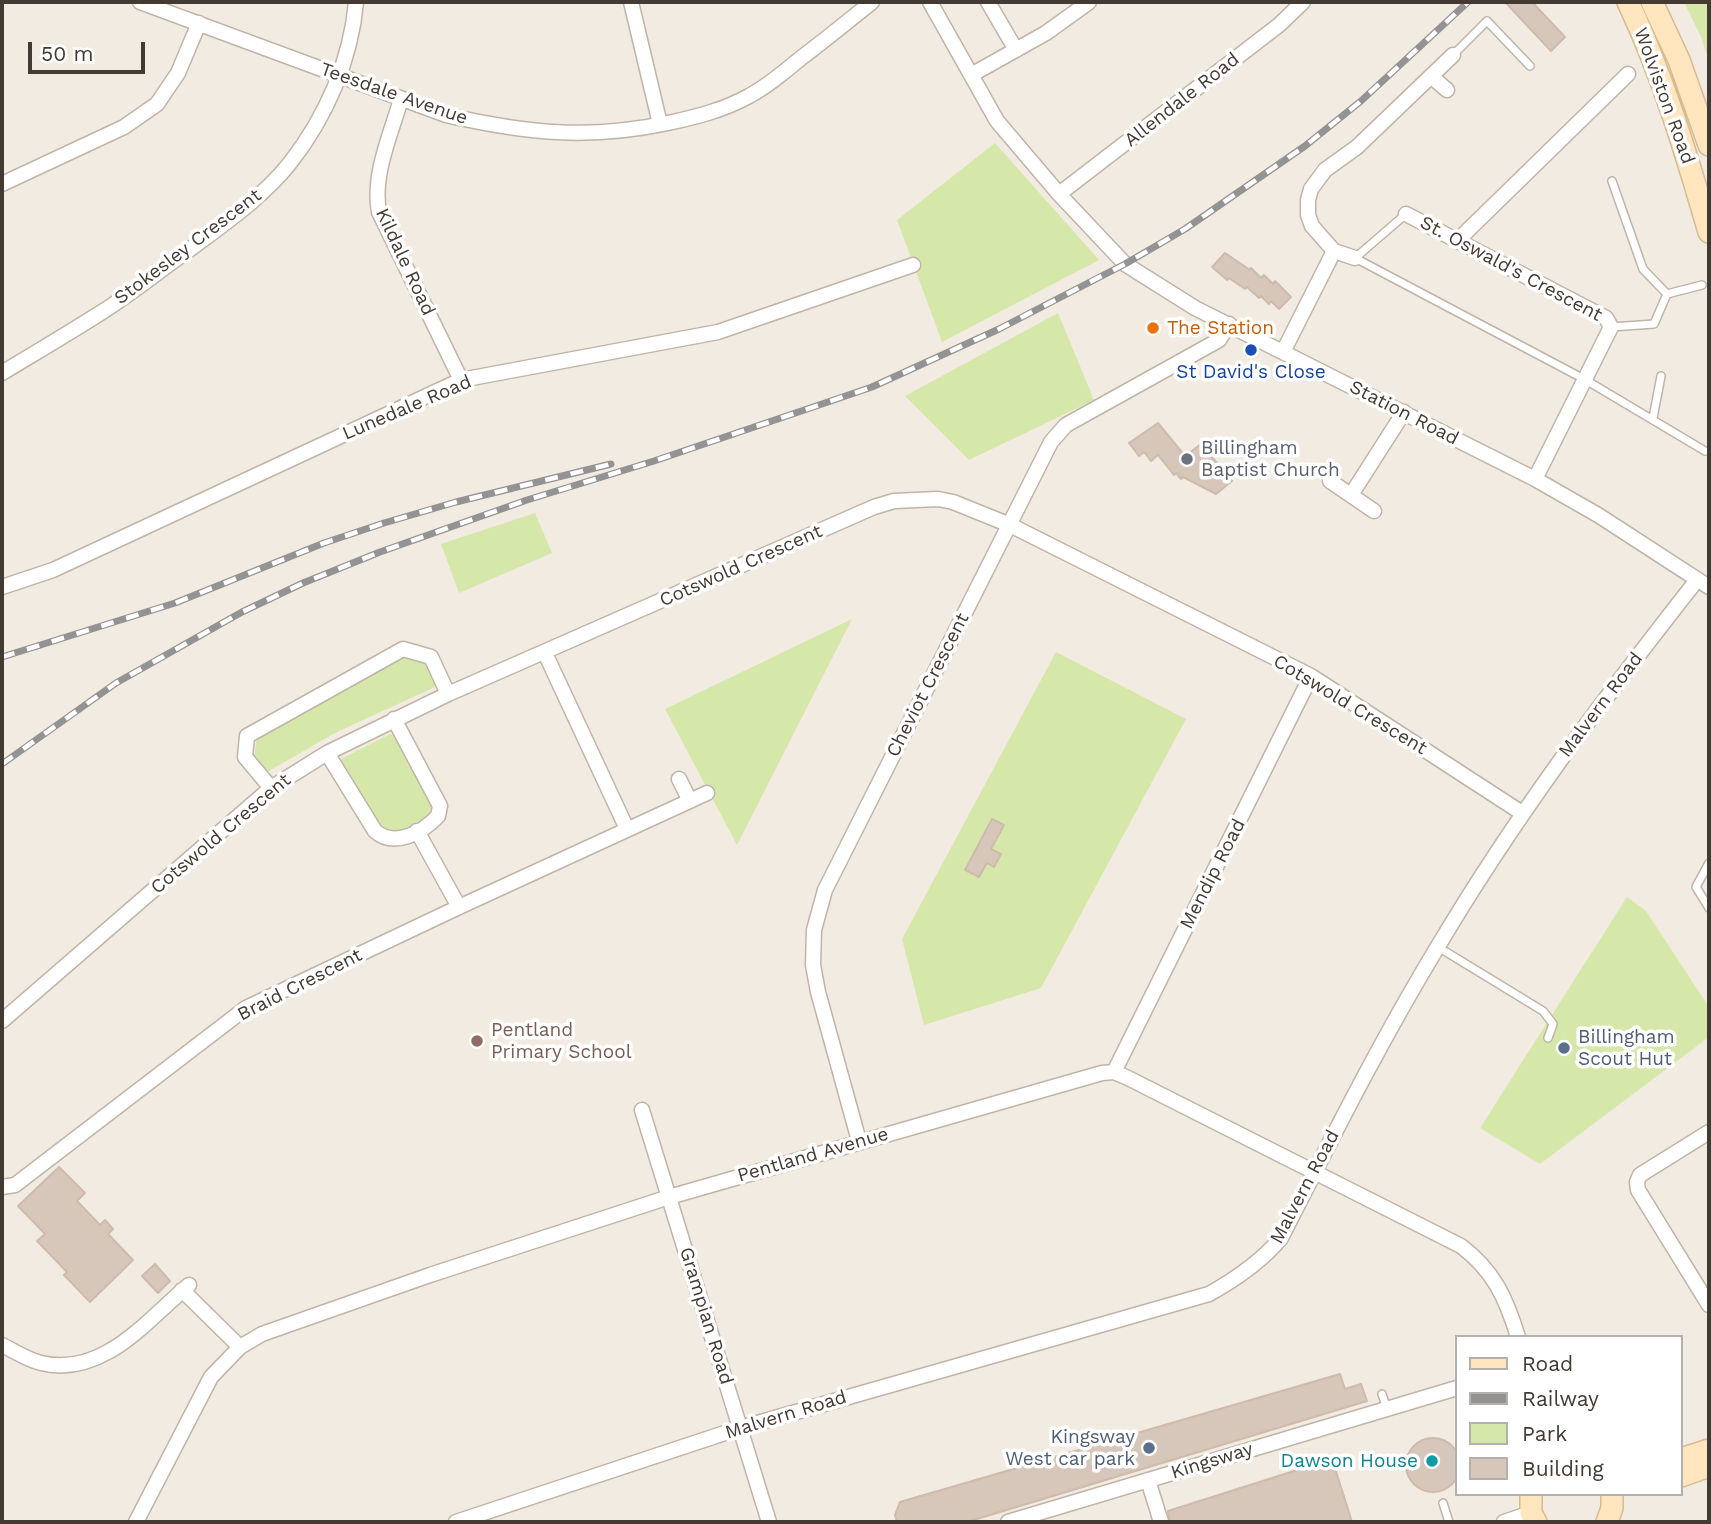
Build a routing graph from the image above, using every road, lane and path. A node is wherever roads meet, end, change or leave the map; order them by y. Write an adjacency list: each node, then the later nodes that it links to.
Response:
1 (140, 2): 11 (street, Teesdale Avenue)
2 (356, 2): 17 (street, Stokesley Crescent)
3 (631, 2): 21 (street)
4 (872, 2): 21 (street, Teesdale Avenue)
5 (930, 2): 16 (street, Station Road)
6 (988, 2): 12 (street)
7 (1089, 2): 12 (street)
8 (1303, 2): 25 (street, Allendale Road)
9 (1628, 2): 27 (street, Wolviston Road)
10 (1651, 2): 22 (street, Wolviston Road)
11 (199, 23): 17 (street, Teesdale Avenue); 24 (street)
12 (1016, 50): 16 (street)
13 (1453, 55): 14 (lane); 18 (street)
14 (1530, 66)
15 (1628, 74): 28 (street)
16 (971, 75): 25 (street, Station Road)
17 (339, 76): 20 (street, Teesdale Avenue); 37 (street, Stokesley Crescent)
18 (1432, 77): 19 (street); 29 (street)
19 (1447, 90)
20 (401, 99): 21 (street, Teesdale Avenue); 40 (street, Kildale Road)
21 (660, 124)
22 (1709, 145)
23 (1612, 181): 33 (lane)
24 (2, 184)
25 (1059, 194): 34 (street, Station Road)
26 (1406, 214): 28 (street, St. Oswald's Crescent); 30 (lane)
27 (1709, 232)
28 (1457, 241): 35 (street, St. Oswald's Crescent)
29 (1334, 251): 30 (street); 36 (street)
30 (1355, 258): 39 (lane)
31 (913, 265): 40 (street, Lunedale Road)
32 (1702, 285): 33 (lane)
33 (1667, 294): 35 (lane)
34 (1229, 324): 36 (street, Station Road); 48 (street, Cheviot Crescent)
35 (1611, 327): 39 (street, St. Oswald's Crescent)
36 (1283, 352): 41 (street, Station Road)
37 (2, 373)
38 (1661, 376): 42 (lane)
39 (1584, 379): 42 (lane); 44 (street, St. Oswald's Crescent)
40 (461, 380): 50 (street, Lunedale Road)
41 (1404, 412): 44 (street, Station Road); 46 (street)
42 (1653, 418): 43 (lane)
43 (1705, 451)
44 (1535, 479): 49 (street, Station Road)
45 (1330, 481): 46 (street)
46 (1351, 495): 47 (street)
47 (1374, 511)
48 (1010, 525): 51 (street, Cotswold Crescent); 52 (street, Cotswold Crescent); 72 (street, Cheviot Crescent)
49 (1703, 583): 60 (street, Malvern Road)
50 (2, 587)
51 (545, 653): 53 (street, Cotswold Crescent); 61 (street)
52 (1311, 676): 60 (street, Cotswold Crescent); 69 (street, Mendip Road)
53 (448, 695): 54 (street, Cotswold Crescent); 57 (street)
54 (394, 719): 55 (street, Cotswold Crescent); 62 (street)
55 (327, 753): 57 (street, Cotswold Crescent); 62 (street)
56 (679, 779): 59 (street)
57 (271, 788): 67 (street, Cotswold Crescent)
58 (707, 793): 59 (street, Braid Crescent)
59 (690, 801): 61 (street, Braid Crescent)
60 (1522, 813): 66 (street, Malvern Road)
61 (627, 829): 64 (street, Braid Crescent)
62 (417, 831): 64 (street)
63 (1709, 863): 65 (lane)
64 (458, 907): 74 (street, Braid Crescent)
65 (1709, 908)
66 (1437, 947): 68 (lane); 73 (street, Malvern Road)
67 (2, 1021)
68 (1548, 1038)
69 (1114, 1072): 72 (street, Pentland Avenue); 73 (street)
70 (642, 1110): 75 (street, Grampian Road)
71 (1709, 1132): 76 (street)
72 (859, 1141): 75 (street, Pentland Avenue)
73 (1315, 1171): 77 (street); 83 (street, Malvern Road)
74 (2, 1187)
75 (669, 1197): 79 (street, Pentland Avenue); 83 (street, Grampian Road)
76 (1709, 1305)
77 (1517, 1335)
78 (2, 1345): 79 (street)
79 (240, 1347): 93 (street, Pentland Avenue)
80 (1456, 1388): 82 (street, Kingsway)
81 (1382, 1394): 82 (lane)
82 (1387, 1409): 88 (street, Kingsway)
83 (740, 1428): 94 (street, Malvern Road); 95 (street, Grampian Road)
84 (1709, 1450): 85 (street)
85 (1683, 1458)
86 (1709, 1466): 87 (street)
87 (1683, 1475)
88 (1148, 1480): 96 (street, Kingsway); 97 (street)
89 (1628, 1496): 91 (street)
90 (1443, 1503): 98 (lane)
91 (1610, 1508)
92 (1533, 1510): 99 (street)
93 (136, 1522)
94 (456, 1522)
95 (769, 1522)
96 (1008, 1522)
97 (1161, 1522)
98 (1449, 1522)
99 (1504, 1522)

